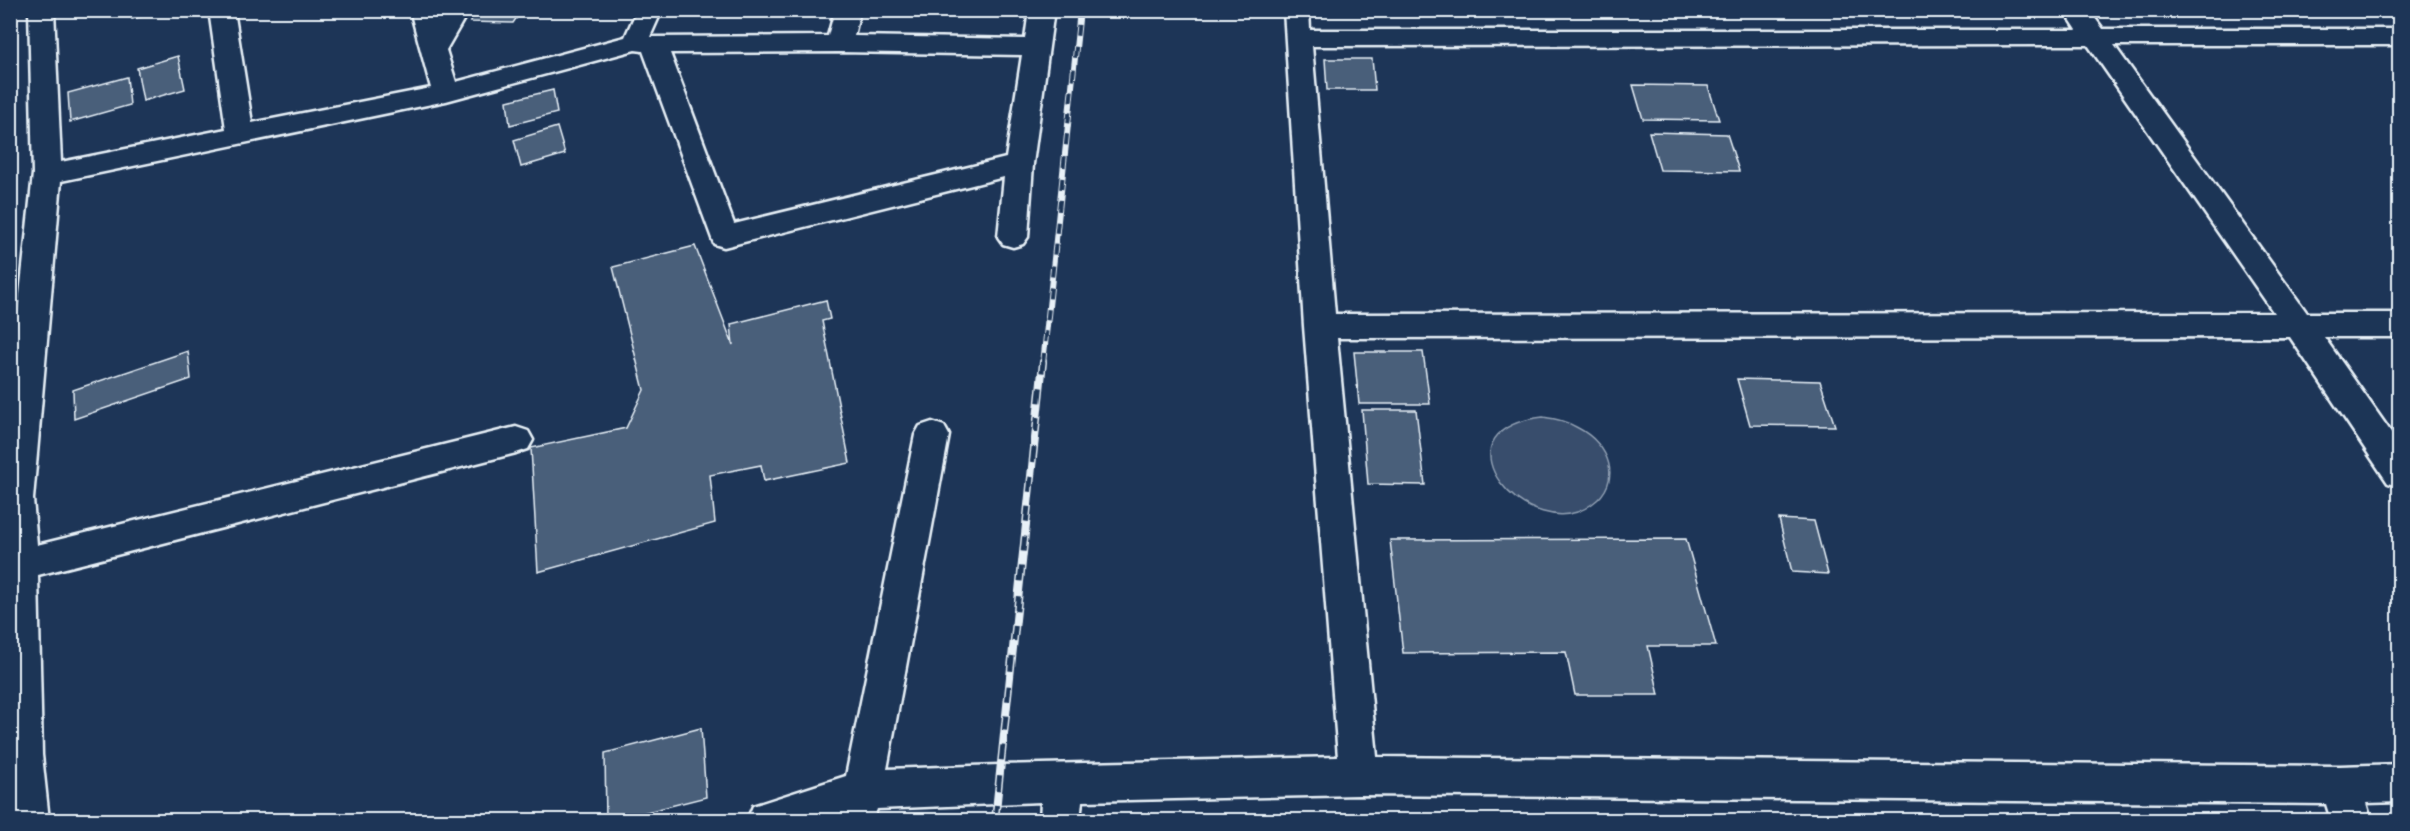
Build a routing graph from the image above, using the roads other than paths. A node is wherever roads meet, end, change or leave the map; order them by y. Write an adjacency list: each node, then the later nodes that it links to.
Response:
1 (41, 10): 19 (street)
2 (221, 10): 17 (street)
3 (422, 10): 15 (street)
4 (457, 10): 15 (street)
5 (650, 10): 12 (street)
6 (848, 10): 13 (street)
7 (1042, 10): 14 (street)
8 (2076, 10): 11 (street)
9 (1298, 24): 11 (street); 23 (street)
10 (2400, 37): 11 (street)
11 (2096, 38): 21 (street)
12 (644, 44): 13 (street); 16 (street); 18 (street)
13 (839, 44): 14 (street)
14 (1037, 47): 18 (street)
15 (435, 49): 16 (street)
16 (446, 93): 17 (street)
17 (240, 133): 19 (street)
18 (1019, 164): 20 (street)
19 (47, 174): 27 (street)
20 (1013, 237)
21 (2298, 324): 22 (street); 23 (street); 26 (street)
22 (2400, 325)
23 (1320, 326): 28 (street)
24 (932, 435): 32 (street)
25 (516, 440): 27 (street)
26 (2400, 473)
27 (20, 564): 33 (street)
28 (1359, 776): 30 (street); 31 (street)
29 (2400, 783): 31 (street)
30 (1062, 802): 32 (street)
31 (2345, 803)
32 (858, 806): 34 (street)
33 (29, 820)
34 (767, 820)

